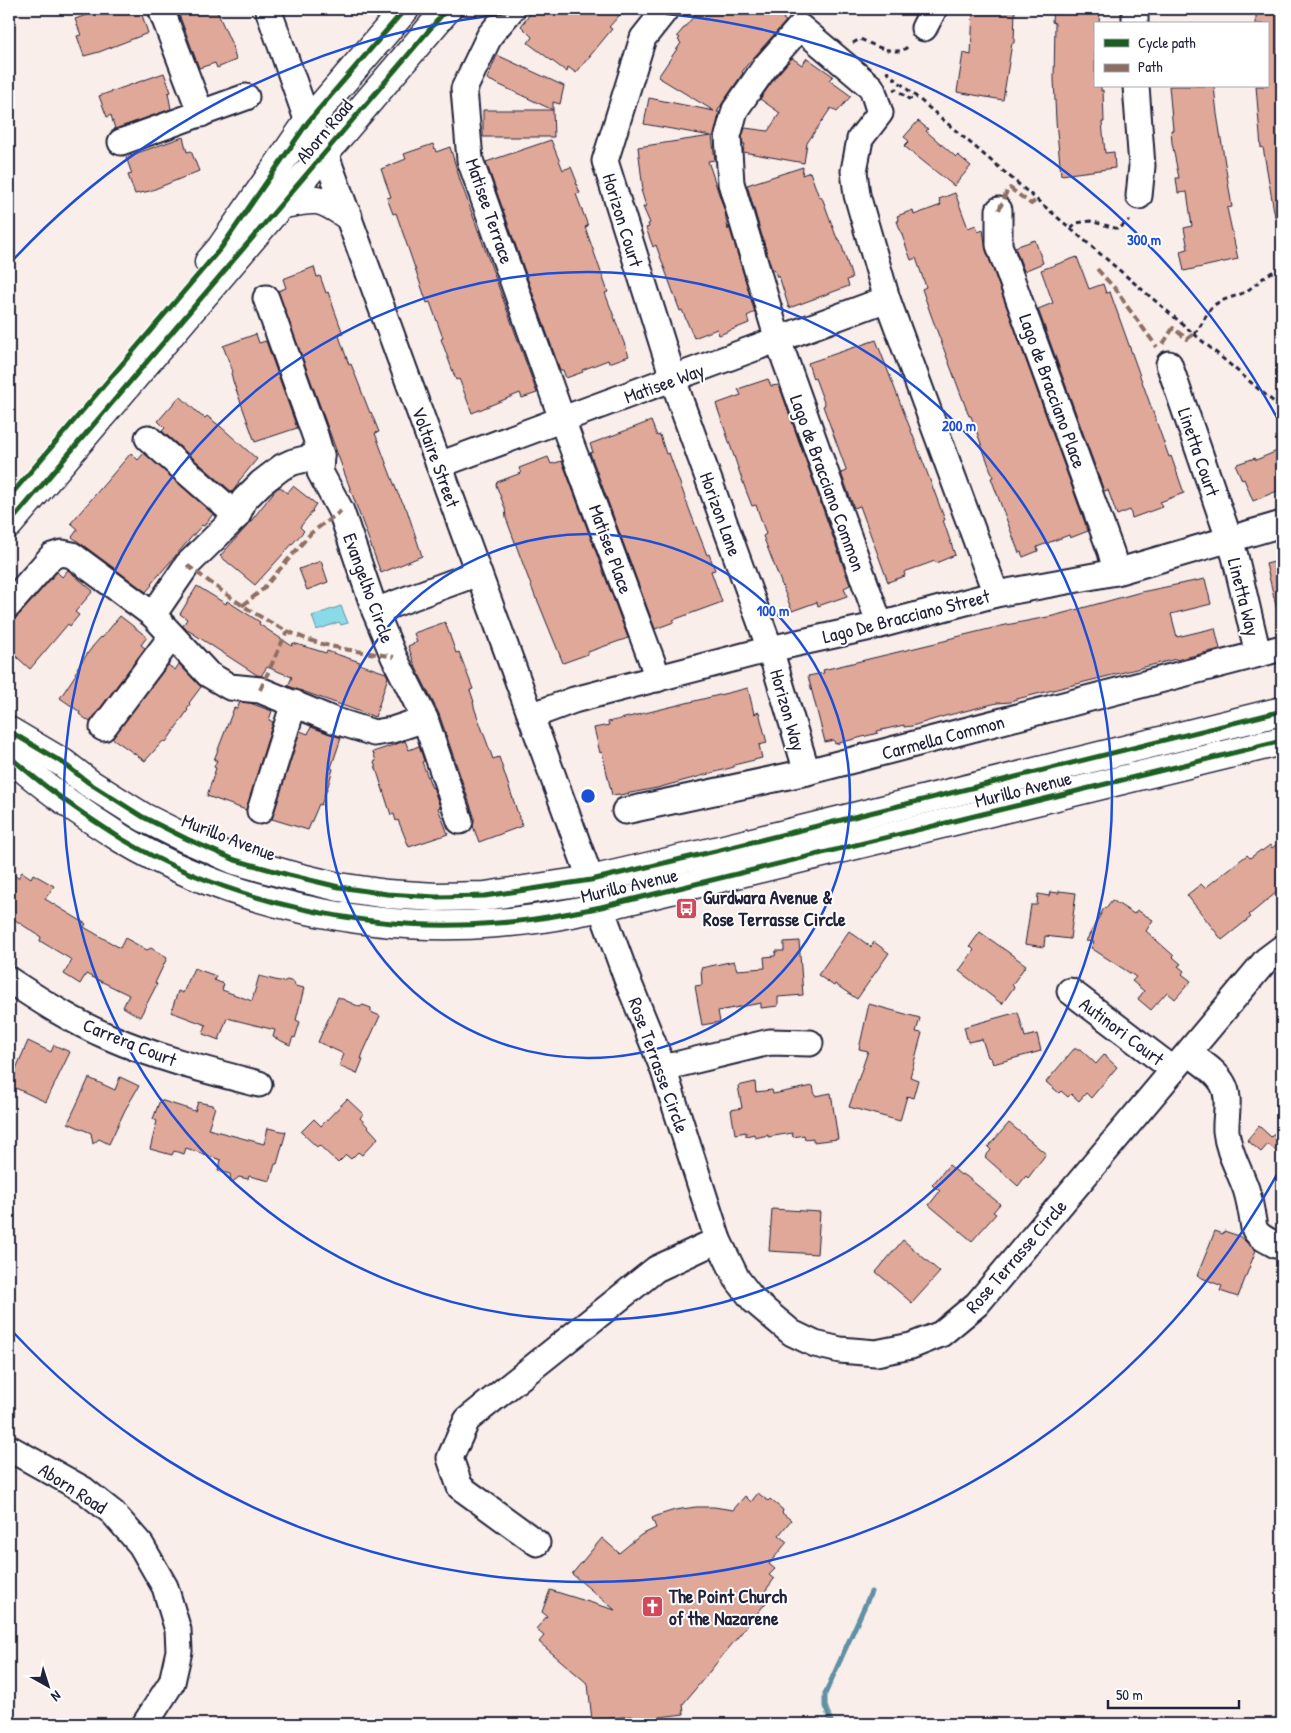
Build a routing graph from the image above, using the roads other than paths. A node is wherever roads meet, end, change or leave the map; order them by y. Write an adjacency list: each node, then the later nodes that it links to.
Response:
1 (162, 9): 11 (street)
2 (268, 9): 12 (street, Voltaire Street)
3 (406, 9): 12 (main road, Aborn Road)
4 (447, 9): 14 (main road, Aborn Road)
5 (512, 9): 24 (street, Matisee Terrace)
6 (666, 9): 23 (street, Horizon Court)
7 (1135, 9): 8 (street)
8 (1134, 22)
9 (1136, 88): 15 (street)
10 (246, 98): 11 (street)
11 (201, 114): 13 (street)
12 (308, 122): 14 (street, Voltaire Street); 28 (main road, Aborn Road)
13 (121, 142)
14 (325, 153): 16 (main road, Aborn Road); 18 (street, Voltaire Street)
15 (1139, 196)
16 (280, 205): 18 (main road); 30 (main road, Aborn Road)
17 (999, 210): 33 (street, Lago de Bracciano Place)
18 (348, 216): 27 (street, Voltaire Street)
19 (266, 298): 26 (street, Evangelho Circle)
20 (887, 299): 21 (street, Matisee Way); 21 (street, Lago de Bracciano Common); 35 (street)
21 (778, 340): 23 (street, Matisee Way); 39 (street, Lago de Bracciano Common)
22 (1169, 364): 32 (street, Linetta Court)
23 (673, 379): 24 (street, Matisee Way); 41 (street, Horizon Lane)
24 (563, 420): 27 (street, Matisee Way); 44 (street, Matisee Place)
25 (148, 438): 29 (street)
26 (321, 455): 29 (street); 37 (street, Evangelho Circle)
27 (440, 465): 34 (street, Voltaire Street)
28 (9, 498)
29 (237, 516): 38 (street)
30 (9, 524)
31 (1282, 524): 32 (street, Lago De Bracciano Street)
32 (1229, 540): 33 (street, Lago De Bracciano Street); 43 (street, Linetta Way)
33 (1116, 572): 35 (street, Lago De Bracciano Street)
34 (478, 573): 37 (street); 48 (street, Voltaire Street)
35 (996, 594): 39 (street, Lago De Bracciano Street)
36 (9, 605): 38 (street)
37 (375, 611): 49 (street, Evangelho Circle)
38 (153, 616): 40 (street)
39 (880, 626): 41 (street, Lago De Bracciano Street)
40 (172, 636): 45 (street); 50 (street)
41 (770, 648): 44 (street, Lago De Bracciano Street); 55 (street, Horizon Way)
42 (1282, 648): 43 (street, Carmella Common)
43 (1258, 654): 55 (street, Carmella Common)
44 (657, 679): 48 (street, Lago De Bracciano Street)
45 (294, 703): 49 (street); 56 (street)
46 (9, 709): 53 (main road)
47 (1282, 711): 59 (main road, Murillo Avenue)
48 (531, 716): 59 (street, Voltaire Street)
49 (425, 719): 58 (street, Evangelho Circle)
50 (103, 728)
51 (9, 730): 53 (main road, Murillo Avenue)
52 (1282, 741): 60 (main road, Murillo Avenue)
53 (63, 763): 59 (main road, Murillo Avenue)
54 (12, 765): 60 (main road, Murillo Avenue)
55 (807, 772): 57 (street, Carmella Common)
56 (260, 811)
57 (625, 811)
58 (460, 821)
59 (591, 880): 60 (street, Voltaire Street)
60 (601, 907): 66 (street, Rose Terrasse Circle)
61 (1282, 948): 65 (street, Rose Terrasse Circle)
62 (9, 980): 67 (street, Carrera Court)
63 (1070, 991): 65 (street, Autinori Court)
64 (810, 1043): 66 (street)
65 (1182, 1061): 68 (street, Rose Terrasse Circle); 69 (street, Autinori Court)
66 (662, 1068): 68 (street, Rose Terrasse Circle)
67 (259, 1084)
68 (718, 1240): 71 (street)
69 (1276, 1245)
70 (9, 1448): 72 (street, Aborn Road)
71 (537, 1543)
72 (145, 1724)

